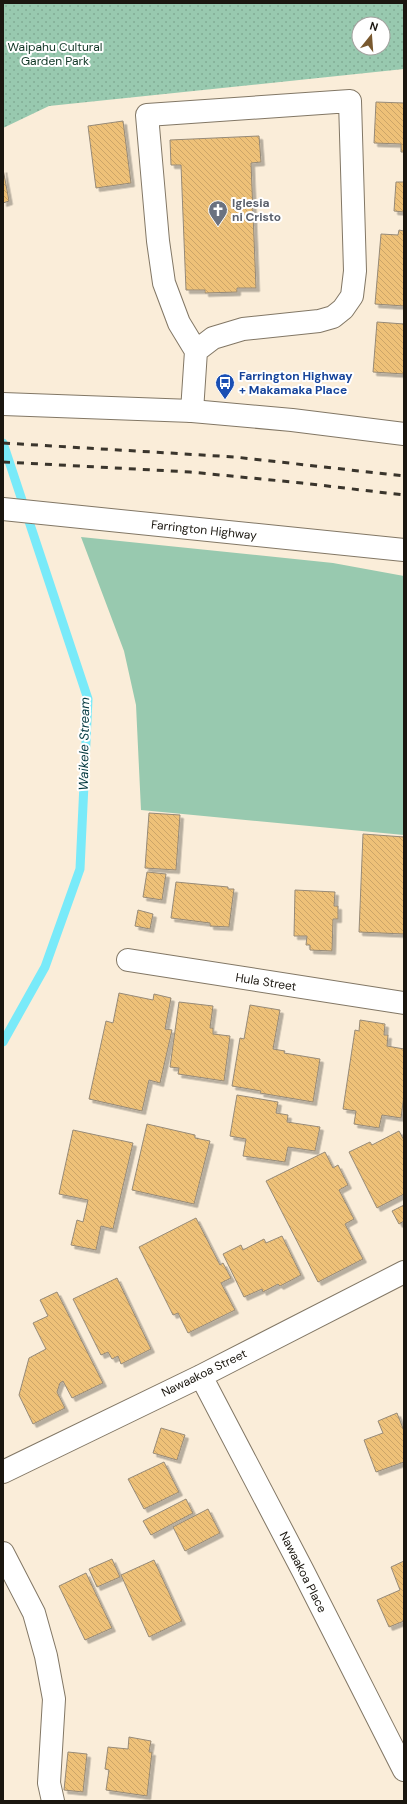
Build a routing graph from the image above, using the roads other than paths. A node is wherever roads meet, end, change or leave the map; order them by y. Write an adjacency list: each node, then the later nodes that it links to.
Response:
1 (196, 351): 1 (street); 3 (street)
2 (3, 404): 3 (street)
3 (192, 411): 4 (street)
4 (404, 434)
5 (3, 510): 6 (street, Farrington Highway)
6 (404, 550)
7 (128, 960): 8 (street, Hula Street)
8 (404, 1003)
9 (404, 1272): 10 (street, Nawaakoa Street)
10 (201, 1376): 11 (street, Nawaakoa Street); 13 (street, Nawaakoa Place)
11 (3, 1472)
12 (3, 1553): 14 (street)
13 (404, 1770)
14 (53, 1801)

